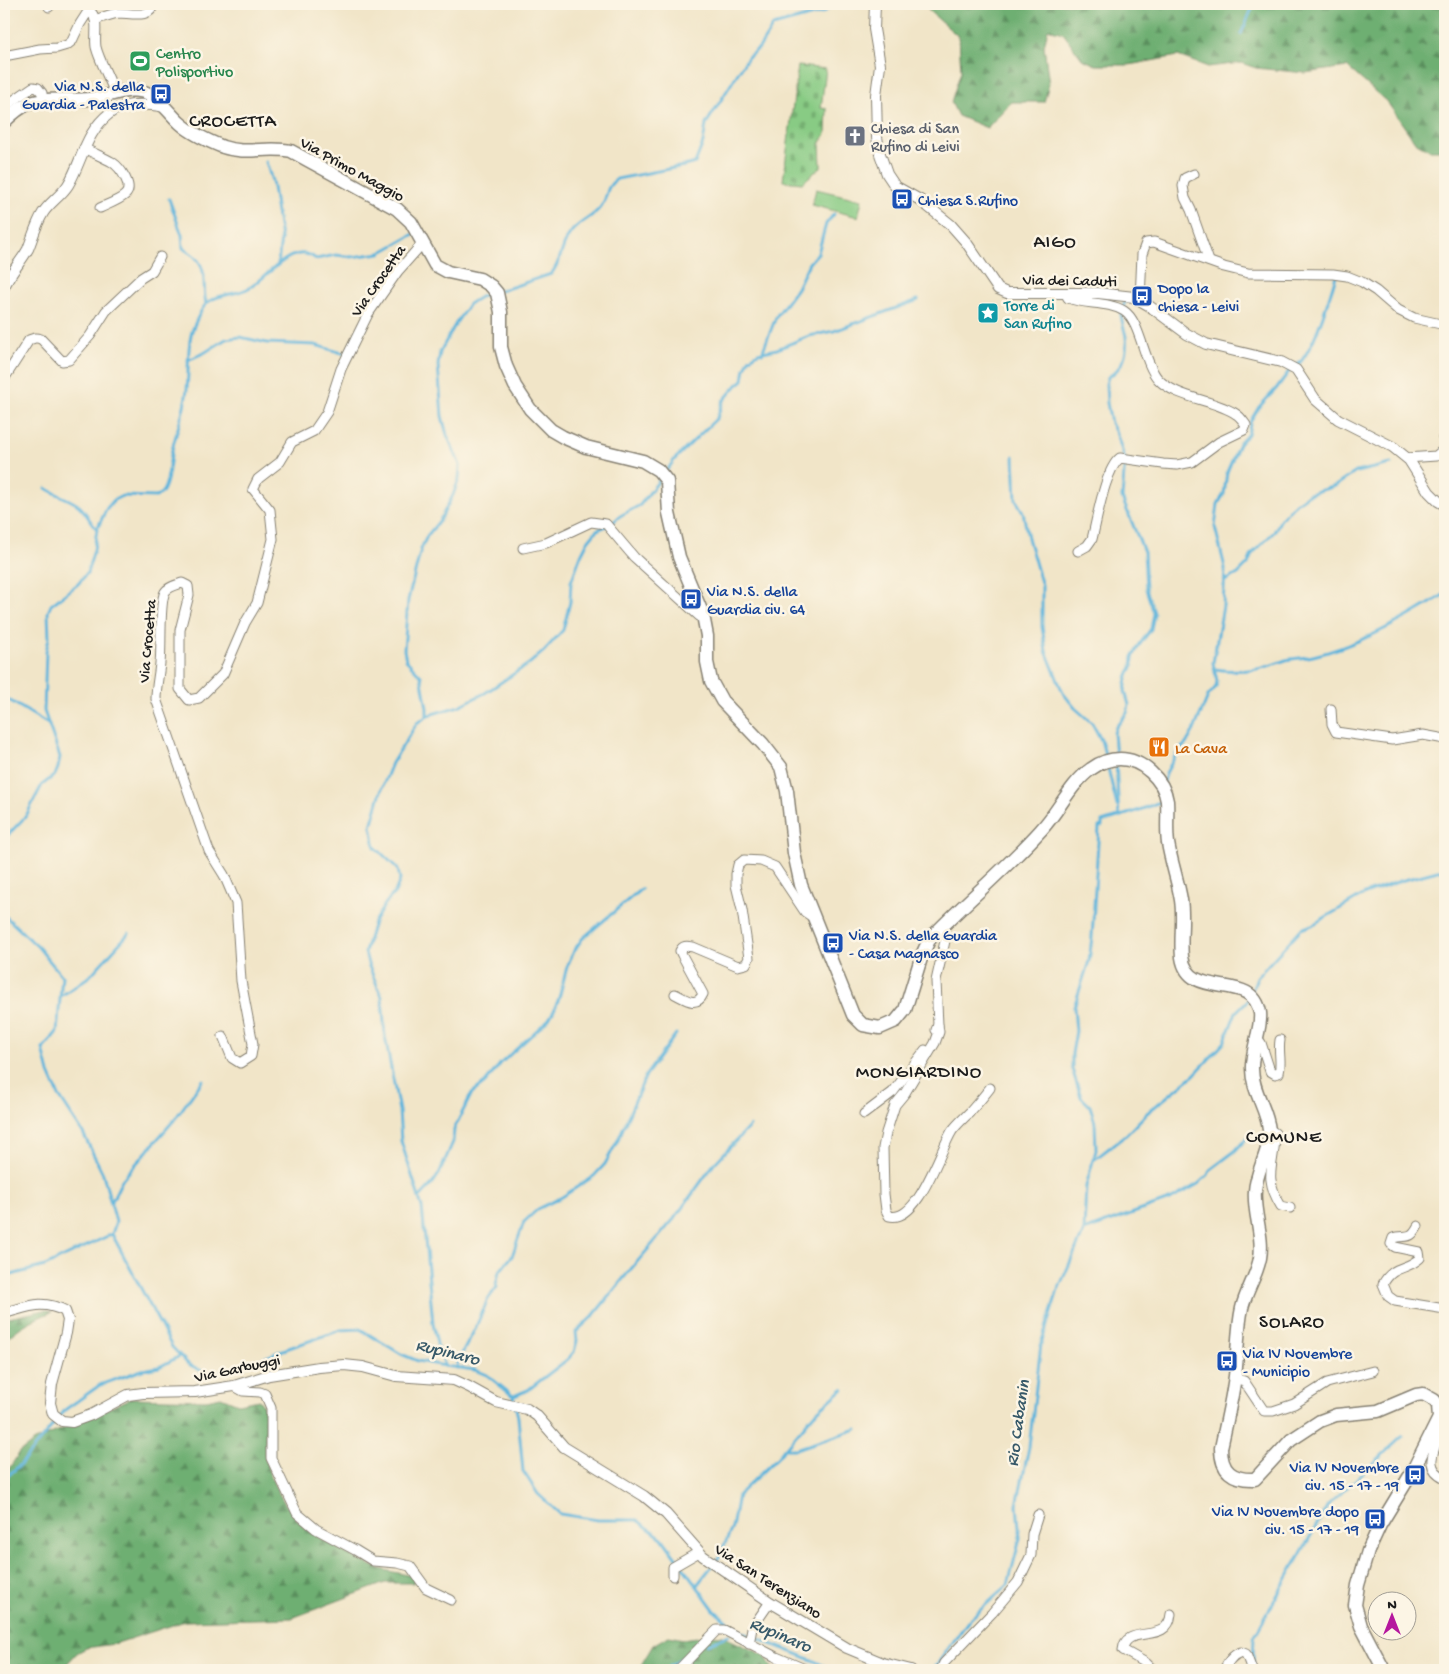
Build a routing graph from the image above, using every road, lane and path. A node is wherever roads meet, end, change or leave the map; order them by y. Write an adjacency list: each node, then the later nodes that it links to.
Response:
1 (153, 4): 3 (street)
2 (875, 4): 17 (street, Via dei Caduti)
3 (95, 20): 4 (street); 5 (street)
4 (9, 54)
5 (115, 94): 6 (main road, Via Primo Maggio); 8 (main road, Via Primo Maggio)
6 (43, 101): 7 (street); 9 (main road, Via Primo Maggio)
7 (4, 107)
8 (166, 107): 10 (street); 13 (main road, Via Primo Maggio)
9 (4, 122)
10 (84, 148): 12 (street); 16 (street)
11 (1194, 174): 15 (street)
12 (100, 208)
13 (423, 243): 26 (main road, Via Primo Maggio); 33 (street, Via Crocetta)
14 (160, 257): 20 (street)
15 (1209, 261): 18 (street); 19 (street)
16 (4, 287)
17 (1066, 294): 18 (street, Via dei Caduti); 25 (street)
18 (1140, 300): 22 (street, Via dei Caduti)
19 (1445, 325)
20 (4, 379)
21 (1445, 441): 22 (street)
22 (1407, 458): 23 (street, Via dei Caduti)
23 (1445, 505)
24 (523, 548): 26 (street)
25 (1078, 551)
26 (704, 618): 29 (main road)
27 (1331, 709): 28 (street)
28 (1445, 739)
29 (814, 919): 30 (main road); 31 (street)
30 (942, 927): 32 (street); 34 (main road)
31 (675, 994)
32 (938, 1025): 36 (street); 37 (street)
33 (223, 1036)
34 (1256, 1036): 35 (street); 38 (main road)
35 (1280, 1040)
36 (990, 1088)
37 (864, 1114)
38 (1269, 1129): 39 (street); 44 (main road)
39 (1290, 1208)
40 (1418, 1226): 41 (street)
41 (1445, 1309)
42 (4, 1313): 45 (street, Via Garbuggi)
43 (1374, 1371): 44 (street)
44 (1235, 1378): 46 (main road)
45 (234, 1386): 47 (street, Via Garbuggi); 52 (street)
46 (1438, 1421): 48 (street); 63 (main road)
47 (578, 1455): 50 (street, Via San Terenziano)
48 (1445, 1478)
49 (1038, 1515): 59 (street)
50 (696, 1553): 51 (street); 53 (street, Via San Terenziano)
51 (673, 1571)
52 (451, 1600)
53 (770, 1602): 55 (street); 58 (street, Via San Terenziano)
54 (1171, 1614): 60 (street)
55 (749, 1644): 56 (street); 57 (street)
56 (678, 1670)
57 (806, 1670)
58 (911, 1670)
59 (941, 1670)
60 (1153, 1670)
61 (1224, 1670): 62 (street)
62 (1252, 1670)
63 (1384, 1670)

